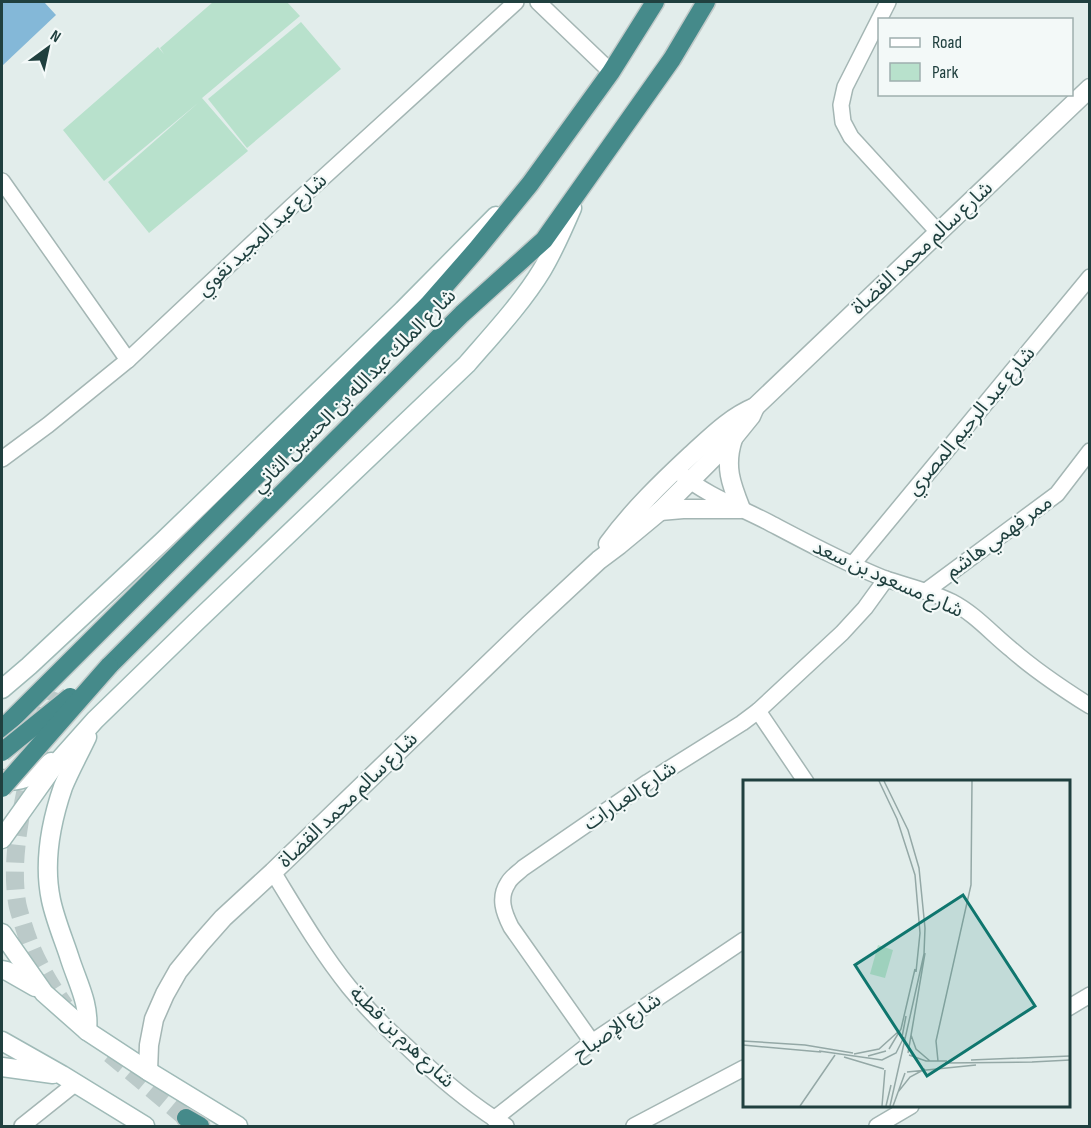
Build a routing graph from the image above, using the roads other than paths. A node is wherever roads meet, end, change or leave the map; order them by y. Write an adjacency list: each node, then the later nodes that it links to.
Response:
1 (516, 2): 15 (street, شارع عبد المجيد نغوي)
2 (538, 2): 8 (street)
3 (655, 2): 8 (highway, شارع الملك عبدالله بن الحسين الثاني)
4 (706, 2): 12 (highway, شارع الملك عبدالله بن الحسين الثاني)
5 (888, 2): 6 (street)
6 (880, 18)
7 (878, 22): 13 (street)
8 (611, 72): 11 (highway, شارع الملك عبدالله بن الحسين الثاني)
9 (1089, 88): 13 (main road, شارع سالم محمد القضاة)
10 (2, 181): 15 (street)
11 (530, 184): 28 (main road); 35 (highway, شارع الملك عبدالله بن الحسين الثاني)
12 (579, 192): 29 (highway, شارع الملك عبدالله بن الحسين الثاني); 34 (main road)
13 (938, 232): 16 (main road, شارع سالم محمد القضاة)
14 (1089, 277): 25 (street, شارع عبد الرحيم المصري)
15 (128, 360): 19 (street, شارع عبد المجيد نغوي)
16 (754, 407): 17 (main road, شارع سالم محمد القضاة); 20 (main road, شارع سالم محمد القضاة)
17 (734, 437): 21 (main road, شارع سالم محمد القضاة); 22 (main road)
18 (1089, 451): 27 (street, ممر فهمي هاشم)
19 (2, 459)
20 (675, 470): 21 (street, شارع مسعود بن سعد); 24 (main road, شارع سالم محمد القضاة)
21 (690, 482): 22 (street, شارع مسعود بن سعد); 23 (main road, شارع سالم محمد القضاة)
22 (741, 509): 23 (main road); 25 (street, شارع مسعود بن سعد)
23 (660, 511): 24 (main road, شارع سالم محمد القضاة)
24 (599, 560): 42 (main road, شارع سالم محمد القضاة)
25 (852, 565): 26 (street, شارع مسعود بن سعد)
26 (886, 579): 27 (street, شارع مسعود بن سعد); 33 (street, شارع العبارات)
27 (926, 591): 32 (street, شارع مسعود بن سعد)
28 (29, 666): 30 (main road); 31 (main road)
29 (109, 666): 37 (highway, bridge); 40 (highway, شارع الملك عبدالله بن الحسين الثاني, bridge)
30 (2, 674)
31 (2, 689)
32 (1089, 706)
33 (758, 711): 39 (street); 51 (street, شارع العبارات)
34 (95, 720): 36 (main road); 49 (main road)
35 (2, 729)
36 (72, 744): 38 (main road); 41 (main road)
37 (2, 752)
38 (2, 779)
39 (805, 780)
40 (2, 788)
41 (2, 839)
42 (273, 872): 54 (main road, شارع سالم محمد القضاة); 57 (street, شارع هرم بن قطبة)
43 (2, 933): 46 (main road)
44 (743, 941): 51 (street, شارع الإصباح)
45 (2, 970): 46 (main road)
46 (44, 993): 49 (main road)
47 (1089, 995): 48 (street)
48 (1070, 1007)
49 (87, 1031): 54 (main road)
50 (2, 1041): 55 (main road)
51 (592, 1042): 57 (street, شارع الإصباح)
52 (2, 1067): 55 (main road)
53 (743, 1069): 61 (street)
54 (148, 1071): 60 (main road)
55 (69, 1079): 58 (street); 59 (main road)
56 (909, 1107): 62 (street)
57 (500, 1123)
58 (22, 1126)
59 (144, 1126)
60 (238, 1126)
61 (634, 1126)
62 (877, 1126)

